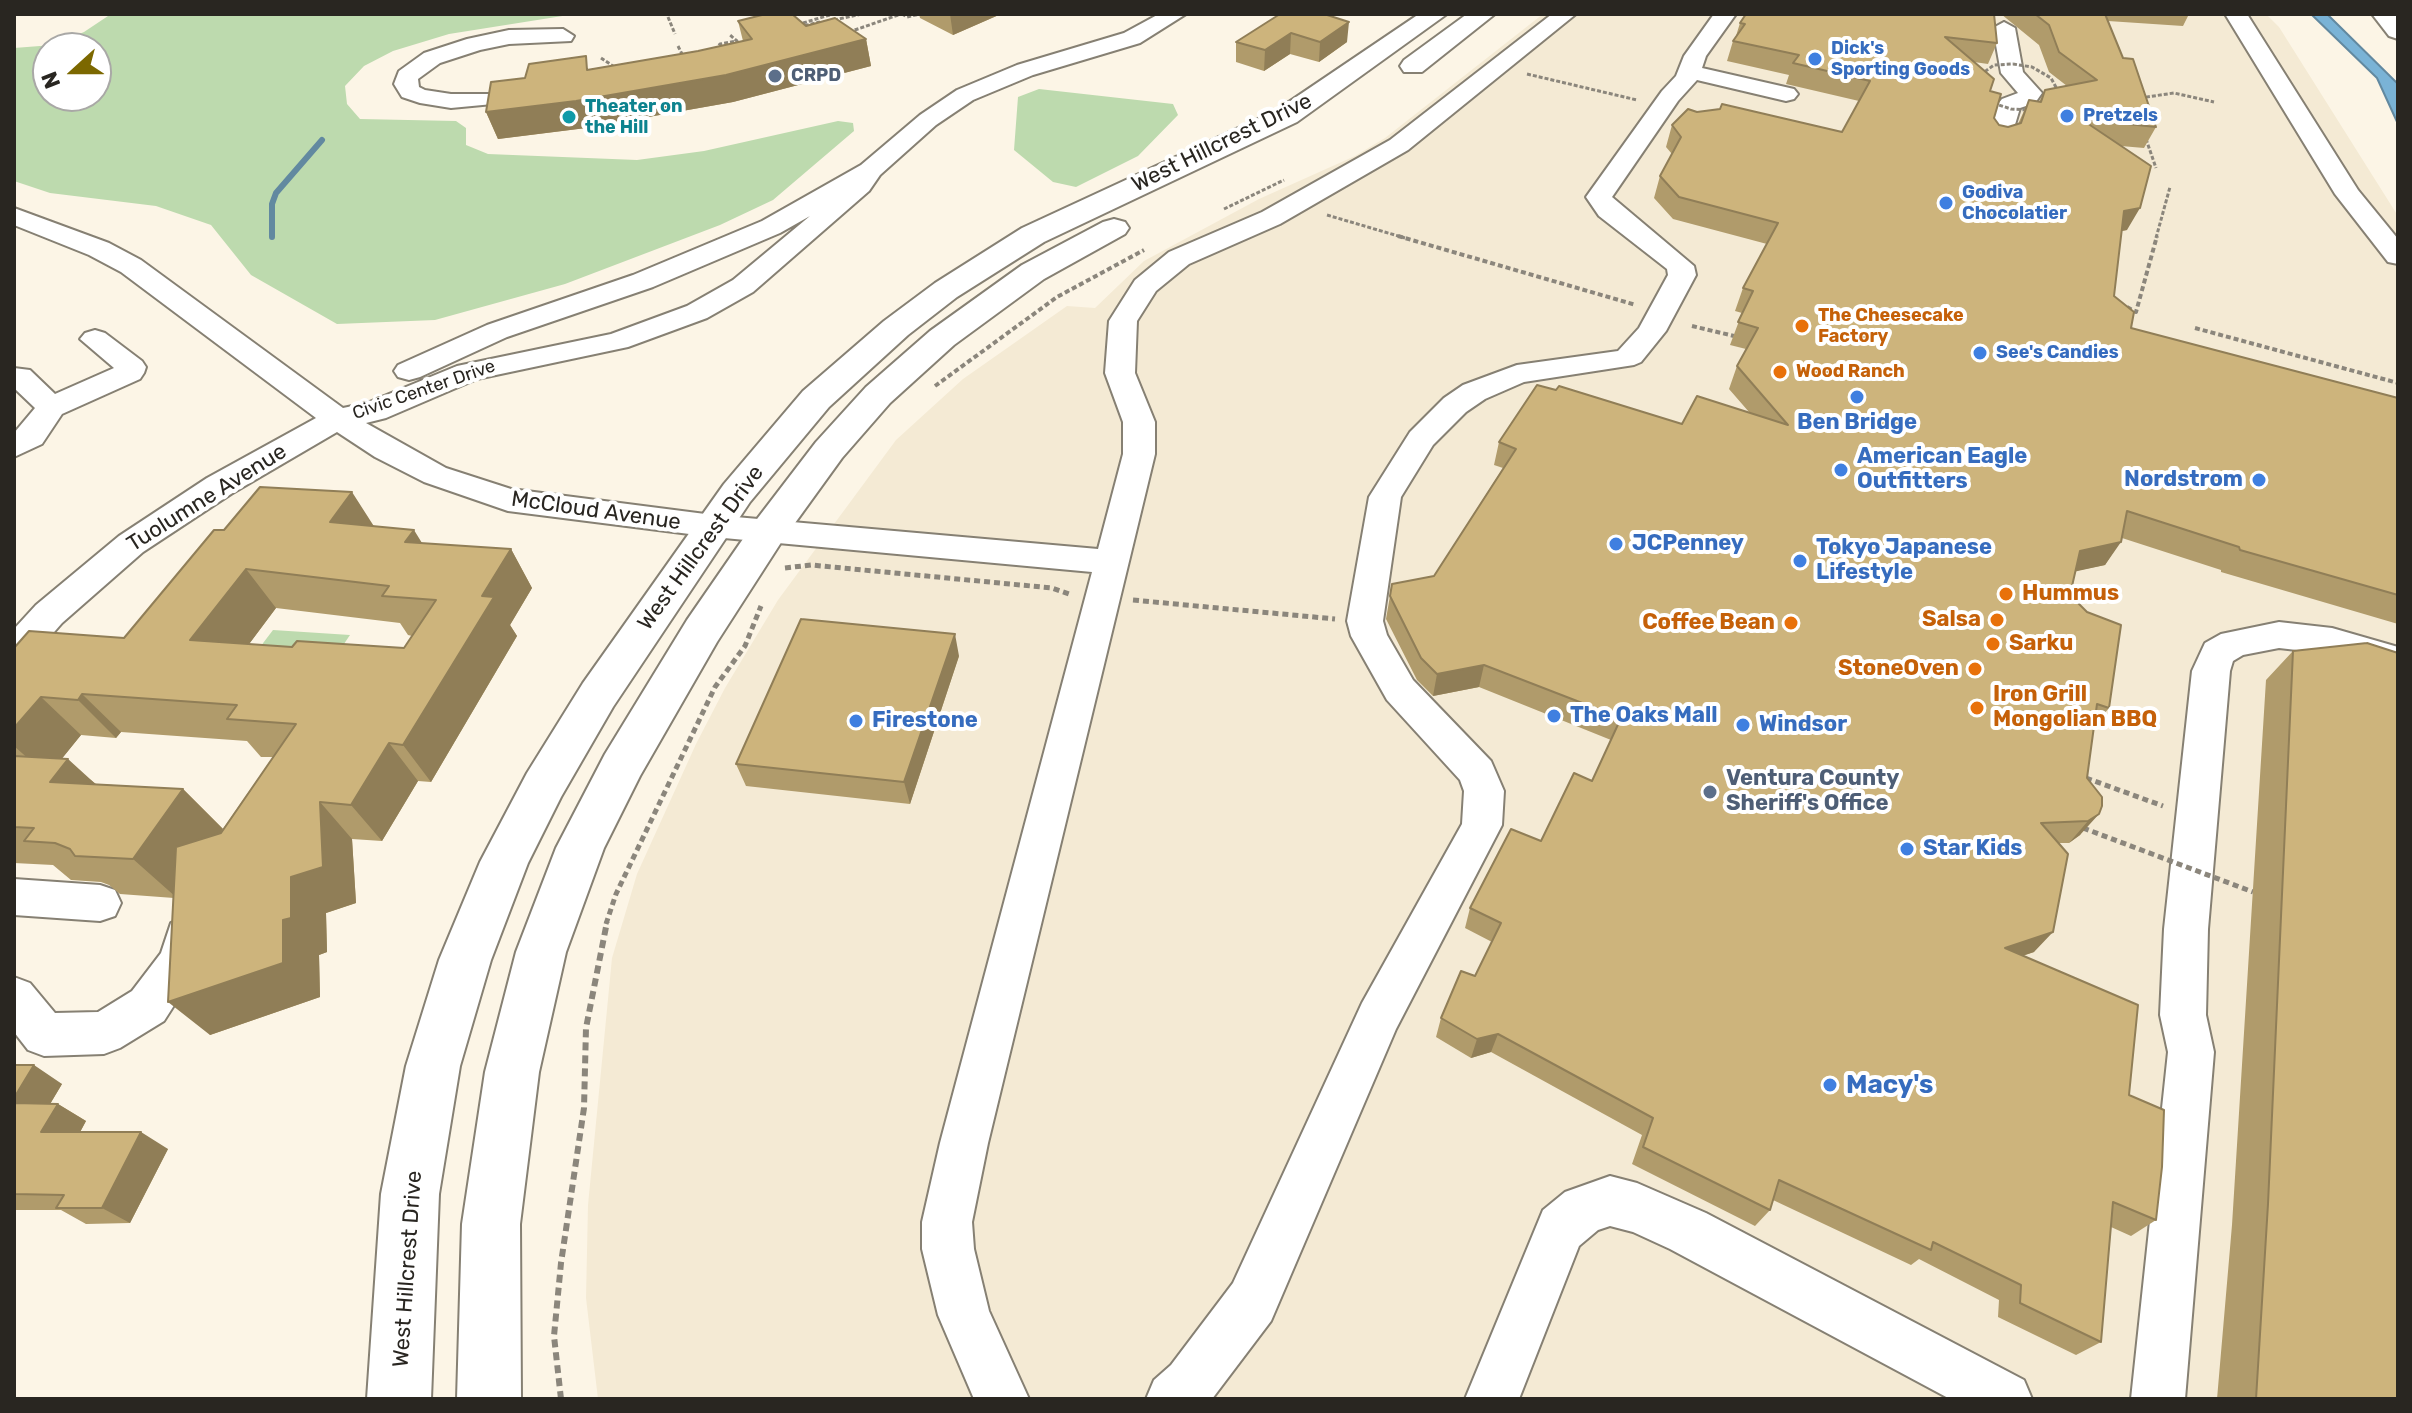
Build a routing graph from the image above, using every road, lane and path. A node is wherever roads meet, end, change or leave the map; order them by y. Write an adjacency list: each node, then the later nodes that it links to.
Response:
1 (833, 14): 2 (path)
2 (862, 14)
3 (902, 14): 4 (path); 17 (path)
4 (920, 14)
5 (1142, 14): 23 (street, Civic Center Drive)
6 (1175, 14): 23 (street, Civic Center Drive)
7 (1435, 14): 61 (main road, West Hillcrest Drive)
8 (1483, 14): 31 (main road)
9 (1565, 14): 63 (street)
10 (1725, 14): 29 (street)
11 (2236, 14): 47 (street)
12 (2386, 14): 14 (main road); 16 (main road)
13 (668, 17): 18 (path)
14 (2398, 23)
15 (2004, 28): 36 (street)
16 (2398, 31)
17 (846, 33)
18 (675, 34)
19 (730, 35): 22 (path)
20 (563, 36): 35 (street)
21 (678, 46): 26 (path)
22 (706, 53)
23 (1072, 55): 43 (street, Civic Center Drive)
24 (695, 56): 26 (path)
25 (601, 58): 28 (path)
26 (684, 58): 27 (path)
27 (671, 61)
28 (621, 69)
29 (1690, 72): 33 (street); 82 (street)
30 (1527, 74): 38 (path)
31 (1396, 79)
32 (2071, 91): 36 (path)
33 (1786, 94)
34 (2130, 97): 37 (path)
35 (485, 99)
36 (2028, 99): 36 (path, bridge); 41 (street)
37 (2214, 102)
38 (1650, 103)
39 (1334, 121): 62 (main road, West Hillcrest Drive)
40 (2143, 129): 42 (path)
41 (1999, 138)
42 (2156, 168)
43 (870, 170): 48 (street, Civic Center Drive); 53 (street, Civic Center Drive)
44 (2170, 187): 49 (path)
45 (1324, 214): 50 (path)
46 (14, 216): 59 (street, McCloud Avenue)
47 (2398, 256)
48 (643, 281): 53 (street); 59 (street, Civic Center Drive)
49 (2124, 306)
50 (1643, 307)
51 (1692, 326): 54 (path)
52 (2195, 328): 57 (path)
53 (652, 331): 59 (street, Civic Center Drive)
54 (1734, 336)
55 (95, 339): 58 (street)
56 (19, 376): 58 (street)
57 (2398, 383)
58 (51, 407): 60 (street)
59 (338, 419): 61 (street, McCloud Avenue); 68 (street, Tuolumne Avenue)
60 (22, 442)
61 (713, 526): 62 (street, McCloud Avenue); 78 (main road, West Hillcrest Drive)
62 (774, 553): 63 (street, McCloud Avenue); 65 (path); 79 (main road, West Hillcrest Drive)
63 (1111, 562): 81 (street)
64 (766, 593): 80 (path)
65 (1073, 595)
66 (1127, 600): 67 (path)
67 (1344, 619)
68 (14, 653)
69 (2398, 661): 85 (street)
70 (2073, 774): 71 (path)
71 (2164, 807)
72 (2083, 828): 73 (path, bridge)
73 (2253, 892)
74 (14, 897): 75 (street)
75 (100, 903)
76 (186, 937): 77 (street)
77 (14, 997)
78 (399, 1399)
79 (489, 1399)
80 (561, 1399)
81 (1002, 1399)
82 (1173, 1399)
83 (1492, 1399): 84 (street)
84 (2005, 1399)
85 (2158, 1399)

